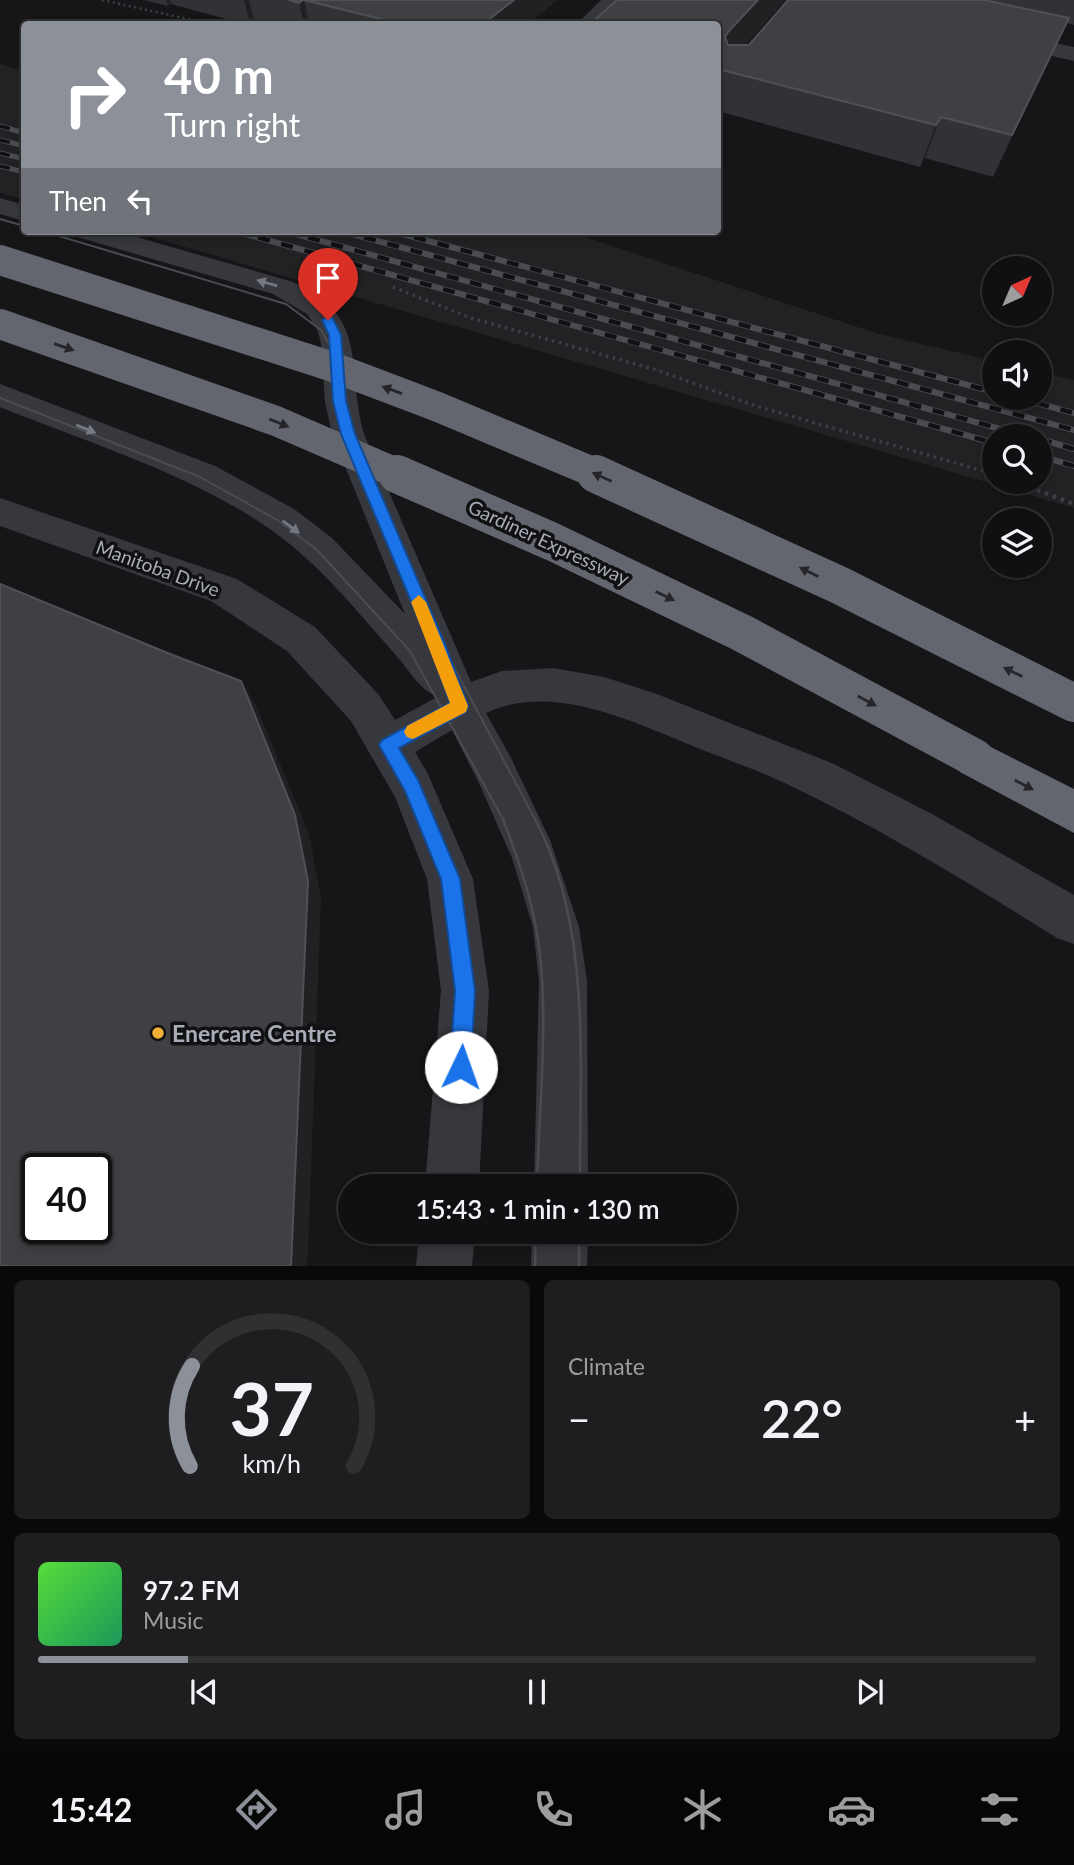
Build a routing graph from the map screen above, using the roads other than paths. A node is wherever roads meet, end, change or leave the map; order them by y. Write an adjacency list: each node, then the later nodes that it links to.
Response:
1 (613, 0): 2 (street)
2 (590, 21)
3 (979, 33): 4 (street)
4 (1074, 54)
5 (0, 206): 6 (street)
6 (21, 212)
7 (101, 235): 13 (street, one-way to 7)
8 (0, 260): 12 (highway, one-way to 8, bridge)
9 (0, 324): 15 (highway, Gardiner Expressway, one-way to 15, bridge)
10 (0, 395): 13 (street, one-way to 13)
11 (0, 512): 14 (street, Manitoba Drive)
12 (1074, 703)
13 (460, 706): 14 (street); 16 (street); 18 (street)
14 (388, 745): 17 (street, Manitoba Drive)
15 (1074, 812)
16 (1074, 921)
17 (453, 1174)
18 (561, 1174)
19 (446, 1244): 21 (street)
20 (560, 1244): 22 (street)
21 (444, 1266)
22 (559, 1266)

